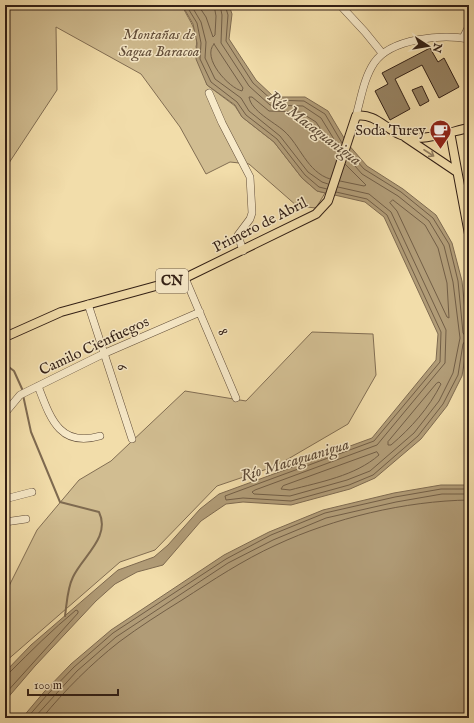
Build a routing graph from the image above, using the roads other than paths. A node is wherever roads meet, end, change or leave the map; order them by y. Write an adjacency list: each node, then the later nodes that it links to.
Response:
1 (340, 5): 4 (street)
2 (469, 26): 3 (street)
3 (466, 38): 4 (street)
4 (382, 54): 6 (street)
5 (210, 93): 13 (street)
6 (356, 116): 9 (main road); 13 (main road, Primero de Abril / CN)
7 (469, 128): 8 (main road)
8 (450, 132): 9 (main road); 10 (main road)
9 (401, 135): 10 (main road, one-way to 10)
10 (457, 172): 11 (main road)
11 (468, 223): 12 (main road)
12 (469, 234)
13 (243, 251): 14 (main road, Primero de Abril / CN)
14 (185, 278): 15 (main road, Primero de Abril / CN); 16 (street, 8)
15 (88, 304): 17 (main road, Primero de Abril / CN); 18 (street, 6)
16 (200, 312): 18 (street, Camilo Cienfuegos); 20 (street, 8)
17 (5, 337)
18 (103, 354): 19 (street, Camilo Cienfuegos); 23 (street, 6)
19 (38, 386): 21 (street, Camilo Cienfuegos); 22 (street)
20 (236, 398)
21 (5, 413)
22 (100, 436)
23 (132, 439)
24 (32, 492): 25 (street)
25 (5, 499)
26 (26, 519): 27 (street)
27 (5, 522)

